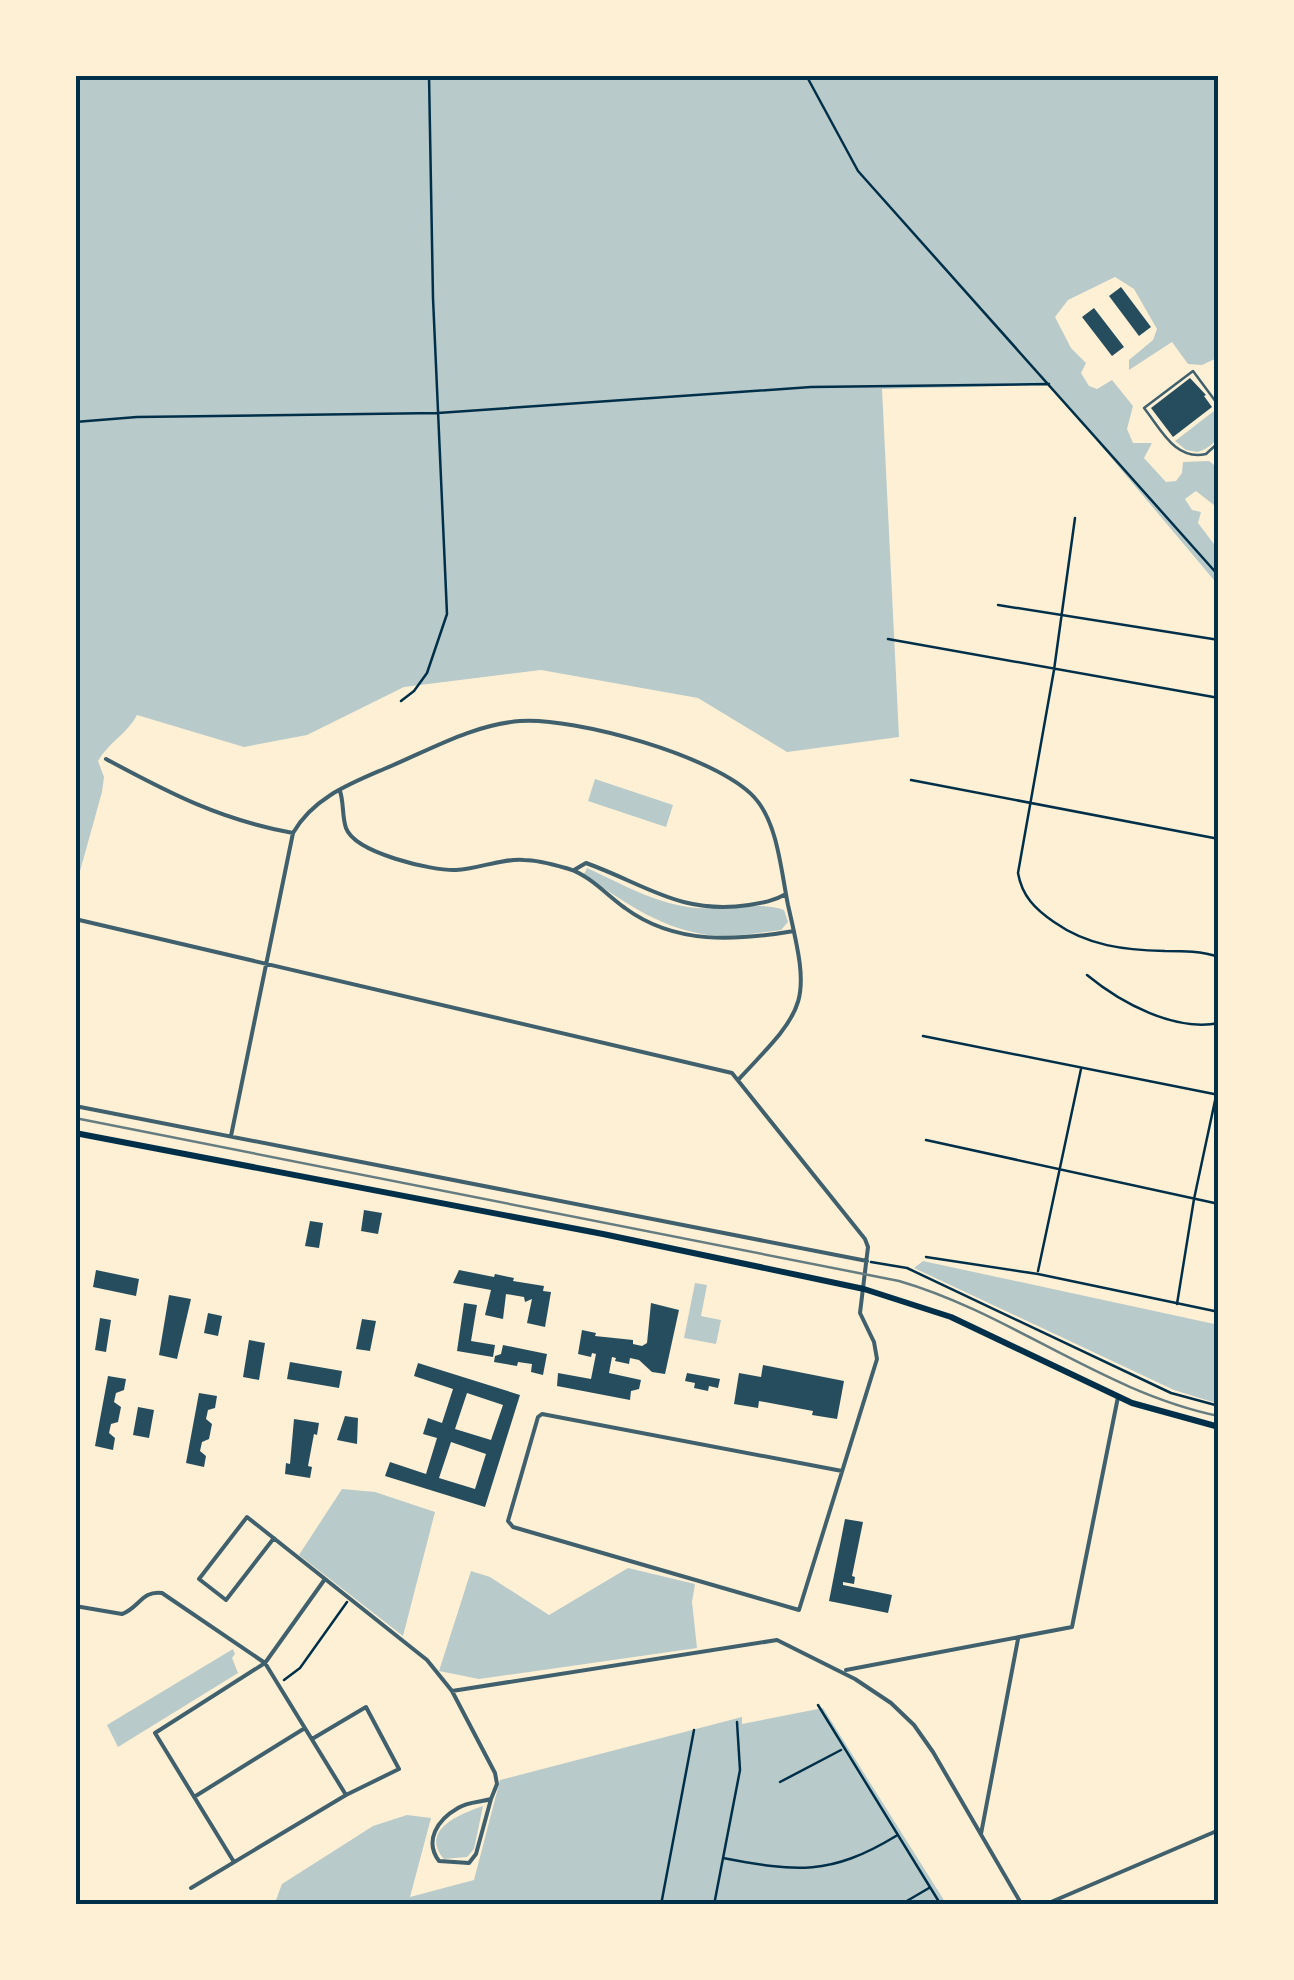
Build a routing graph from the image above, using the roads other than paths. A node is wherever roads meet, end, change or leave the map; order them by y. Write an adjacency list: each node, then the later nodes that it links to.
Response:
1 (1218, 402): 3 (lane)
2 (1219, 442): 3 (lane)
3 (1212, 450): 4 (lane)
4 (1219, 459)
5 (106, 759): 7 (street)
6 (340, 788): 7 (street); 8 (street); 9 (street)
7 (292, 832): 12 (street)
8 (574, 870): 9 (street); 11 (street)
9 (786, 894): 11 (street)
10 (75, 919): 12 (street)
11 (794, 930): 13 (street)
12 (266, 962): 13 (street); 16 (street)
13 (739, 1078): 17 (street)
14 (75, 1106): 16 (street)
15 (75, 1133): 18 (main road)
16 (231, 1136): 17 (street)
17 (867, 1261): 18 (street)
18 (864, 1289): 19 (main road); 21 (street)
19 (1118, 1397): 20 (main road); 25 (street)
20 (1219, 1428)
21 (842, 1471): 21 (street)
22 (274, 1538): 22 (street); 23 (street)
23 (326, 1578): 26 (street); 28 (street)
24 (75, 1606): 26 (street)
25 (1018, 1639): 27 (street); 35 (street)
26 (264, 1662): 29 (street); 32 (street)
27 (842, 1671): 28 (street); 35 (street)
28 (452, 1691): 33 (street)
29 (305, 1728): 30 (street); 32 (street)
30 (312, 1738): 31 (street); 31 (street)
31 (346, 1795): 36 (street)
32 (194, 1797): 36 (street)
33 (490, 1800): 33 (street)
34 (1219, 1830): 39 (street)
35 (981, 1834): 38 (street)
36 (234, 1862): 37 (street)
37 (192, 1888)
38 (1022, 1905)
39 (1044, 1905)

